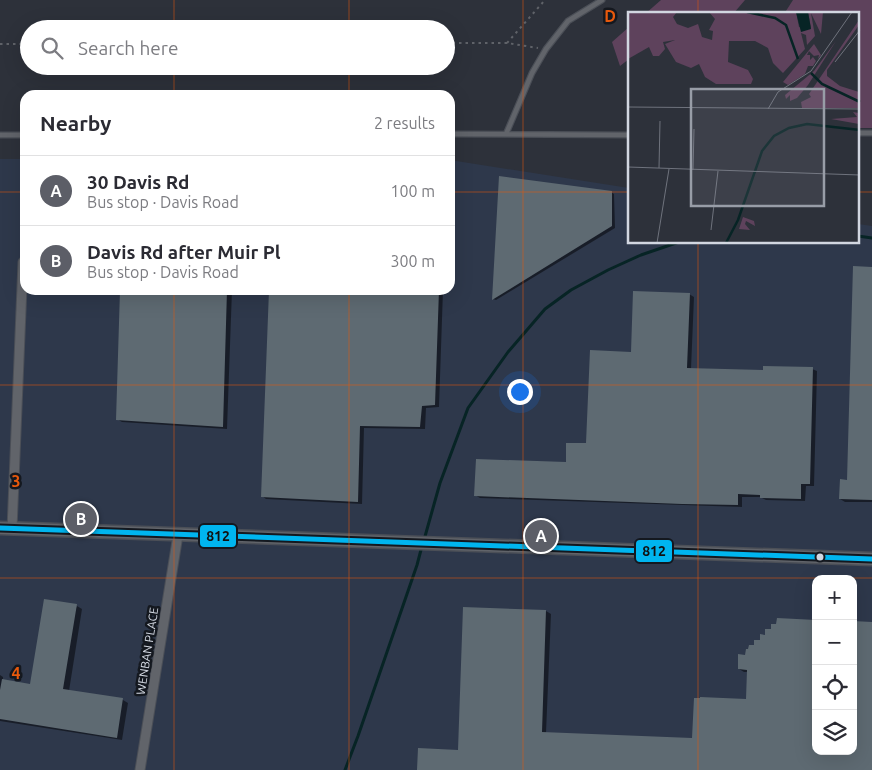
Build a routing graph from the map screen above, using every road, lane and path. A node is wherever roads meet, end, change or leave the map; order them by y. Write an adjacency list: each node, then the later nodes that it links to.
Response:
1 (545, 0): 4 (path)
2 (602, 0): 7 (lane)
3 (455, 43): 4 (path)
4 (507, 43): 7 (path)
5 (0, 44): 6 (path)
6 (20, 44)
7 (546, 49): 9 (lane)
8 (455, 134): 9 (lane)
9 (506, 134): 12 (lane)
10 (0, 135): 11 (lane)
11 (20, 135)
12 (628, 135)
13 (21, 295): 14 (street)
14 (6, 529): 15 (street)
15 (178, 536): 16 (street); 17 (street, WENBAN PLACE)
16 (872, 559)
17 (140, 770)

